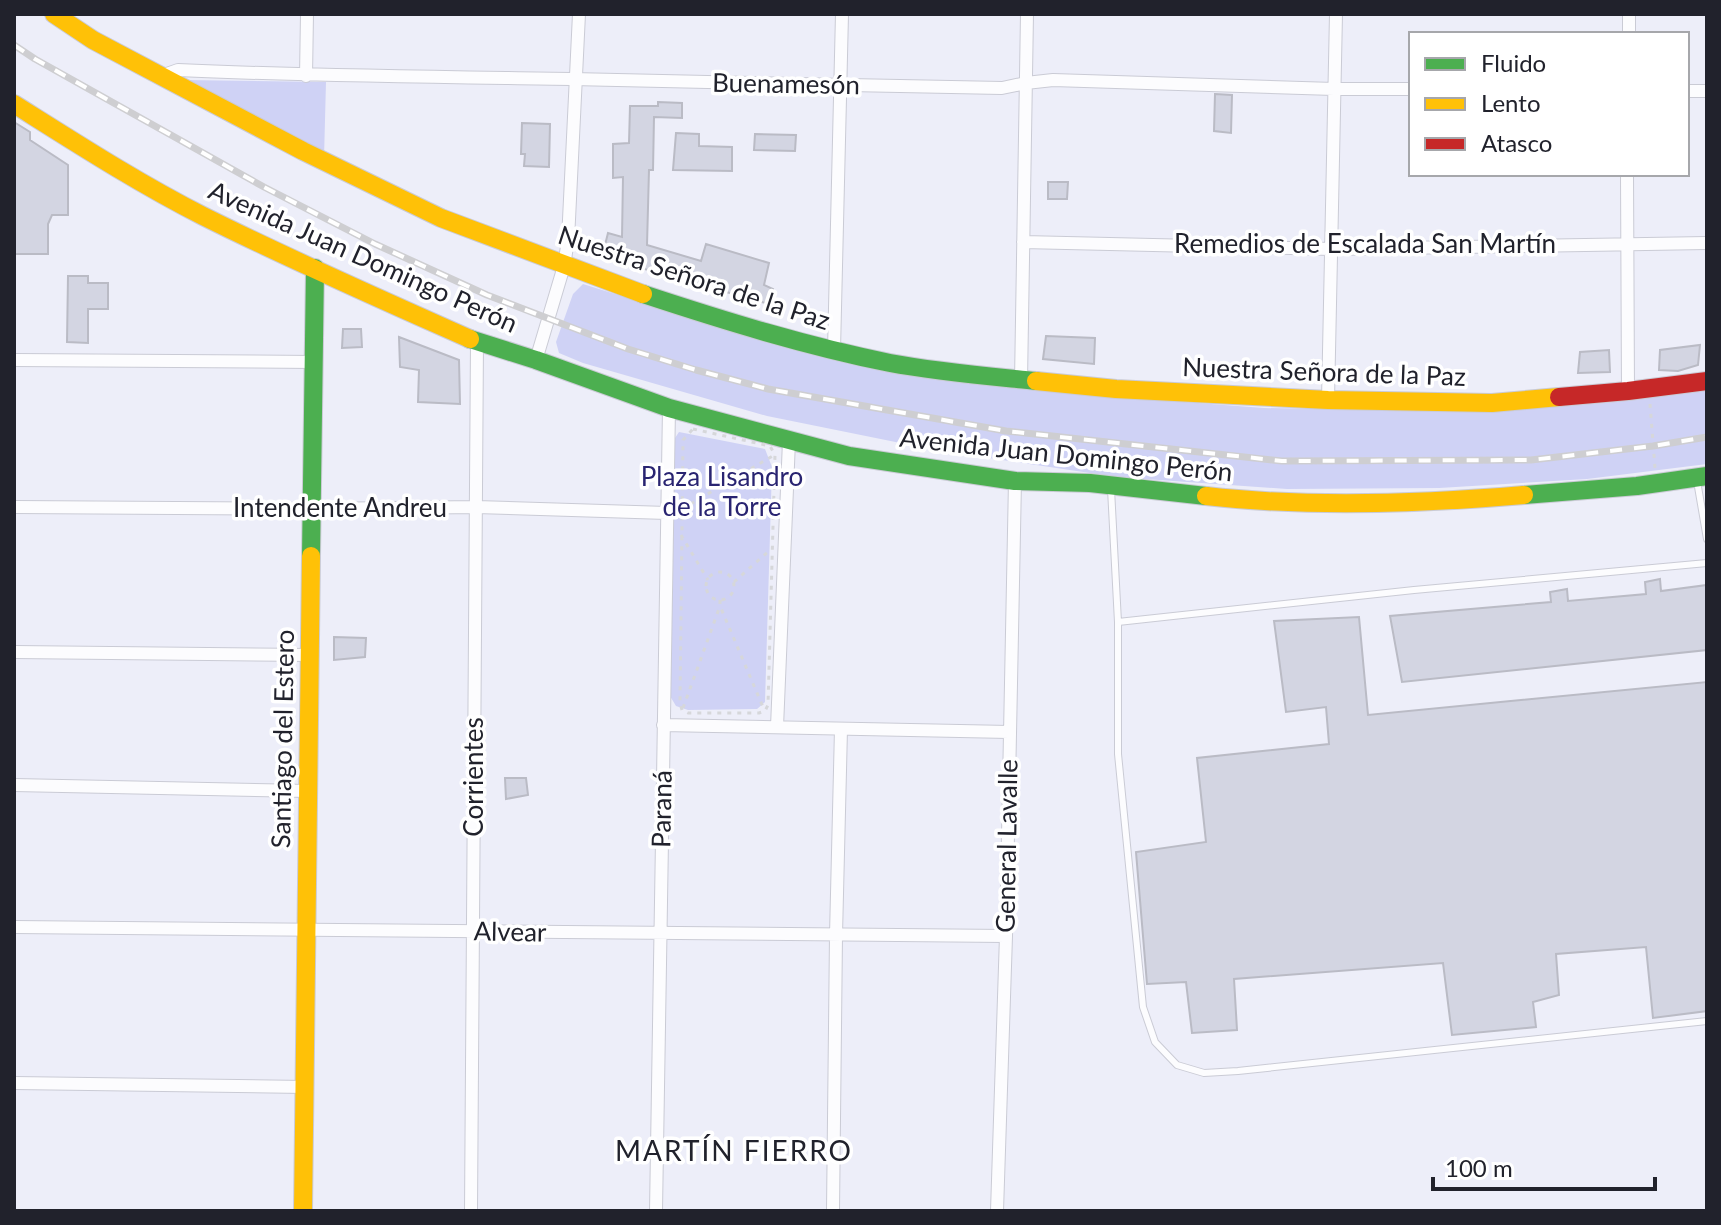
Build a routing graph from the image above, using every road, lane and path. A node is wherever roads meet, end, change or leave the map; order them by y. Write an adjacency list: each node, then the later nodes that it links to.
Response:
1 (54, 14): 7 (street, Nuestra Señora de la Paz)
2 (307, 14): 8 (street)
3 (579, 14): 9 (street)
4 (842, 14): 11 (street)
5 (1027, 14): 10 (street)
6 (1336, 14): 12 (street)
7 (161, 76): 8 (street, Buenamesón); 20 (street, Nuestra Señora de la Paz)
8 (306, 76): 9 (street, Buenamesón)
9 (575, 79): 11 (street, Buenamesón); 20 (street)
10 (1026, 83): 11 (street, Buenamesón); 12 (street, Buenamesón); 16 (street)
11 (840, 86): 23 (street)
12 (1334, 89): 13 (street, Buenamesón); 19 (street)
13 (1409, 89)
14 (14, 104): 21 (street, Avenida Juan Domingo Perón)
15 (1627, 176): 17 (street)
16 (1023, 242): 19 (street, Remedios de Escalada San Martín); 27 (street)
17 (1626, 243): 18 (street, Remedios de Escalada San Martín); 19 (street, Remedios de Escalada San Martín); 30 (street)
18 (1707, 243)
19 (1331, 249): 31 (street)
20 (564, 266): 23 (street, Nuestra Señora de la Paz); 25 (street)
21 (315, 268): 22 (street, Avenida Juan Domingo Perón); 26 (street, Santiago del Estero)
22 (477, 342): 25 (street, Avenida Juan Domingo Perón); 40 (street, Corrientes)
23 (834, 350): 27 (street, Nuestra Señora de la Paz)
24 (14, 360): 26 (street)
25 (536, 360): 32 (street, Avenida Juan Domingo Perón)
26 (315, 362): 41 (street, Santiago del Estero)
27 (1021, 381): 31 (street, Nuestra Señora de la Paz)
28 (1707, 381): 29 (street, Nuestra Señora de la Paz)
29 (1649, 388): 30 (street, Nuestra Señora de la Paz); 37 (path)
30 (1628, 391): 31 (street, Nuestra Señora de la Paz)
31 (1328, 400)
32 (669, 408): 34 (street, Avenida Juan Domingo Perón); 43 (street, Paraná)
33 (683, 440): 42 (path)
34 (788, 447): 36 (street, Avenida Juan Domingo Perón); 42 (path); 45 (street)
35 (1702, 477): 37 (street, Avenida Juan Domingo Perón); 46 (lane)
36 (1015, 481): 38 (street, Avenida Juan Domingo Perón); 59 (street, General Lavalle)
37 (1656, 483): 38 (street, Avenida Juan Domingo Perón)
38 (1111, 485): 52 (lane)
39 (14, 507): 41 (street, Intendente Andreu)
40 (476, 507): 41 (street, Intendente Andreu); 43 (street, Intendente Andreu); 64 (street, Corrientes)
41 (312, 509): 54 (street, Santiago del Estero)
42 (682, 509): 44 (path)
43 (667, 513): 56 (street, Paraná)
44 (681, 535): 48 (path); 55 (path)
45 (785, 538): 49 (path); 57 (street)
46 (1707, 539)
47 (1707, 563): 52 (lane)
48 (708, 580): 49 (path); 50 (path)
49 (734, 582): 50 (path)
50 (720, 600): 51 (path)
51 (720, 606): 55 (path); 57 (path)
52 (1118, 622): 68 (lane)
53 (14, 652): 54 (street)
54 (310, 655): 61 (street, Santiago del Estero)
55 (682, 710): 56 (path)
56 (669, 725): 57 (street); 65 (street, Paraná)
57 (777, 727): 58 (street)
58 (841, 729): 59 (street); 66 (street)
59 (1009, 732): 67 (street, General Lavalle)
60 (14, 785): 61 (street)
61 (308, 791): 63 (street, Santiago del Estero)
62 (14, 927): 63 (street, Alvear)
63 (307, 930): 64 (street, Alvear); 70 (street, Santiago del Estero)
64 (473, 931): 65 (street, Alvear); 72 (street, Corrientes)
65 (660, 933): 66 (street, Alvear); 73 (street, Paraná)
66 (836, 935): 67 (street, Alvear); 74 (street)
67 (1006, 936): 75 (street, General Lavalle)
68 (1707, 1021)
69 (14, 1083): 70 (street)
70 (305, 1087): 71 (street, Santiago del Estero)
71 (303, 1211)
72 (471, 1211)
73 (656, 1211)
74 (833, 1211)
75 (997, 1211)

